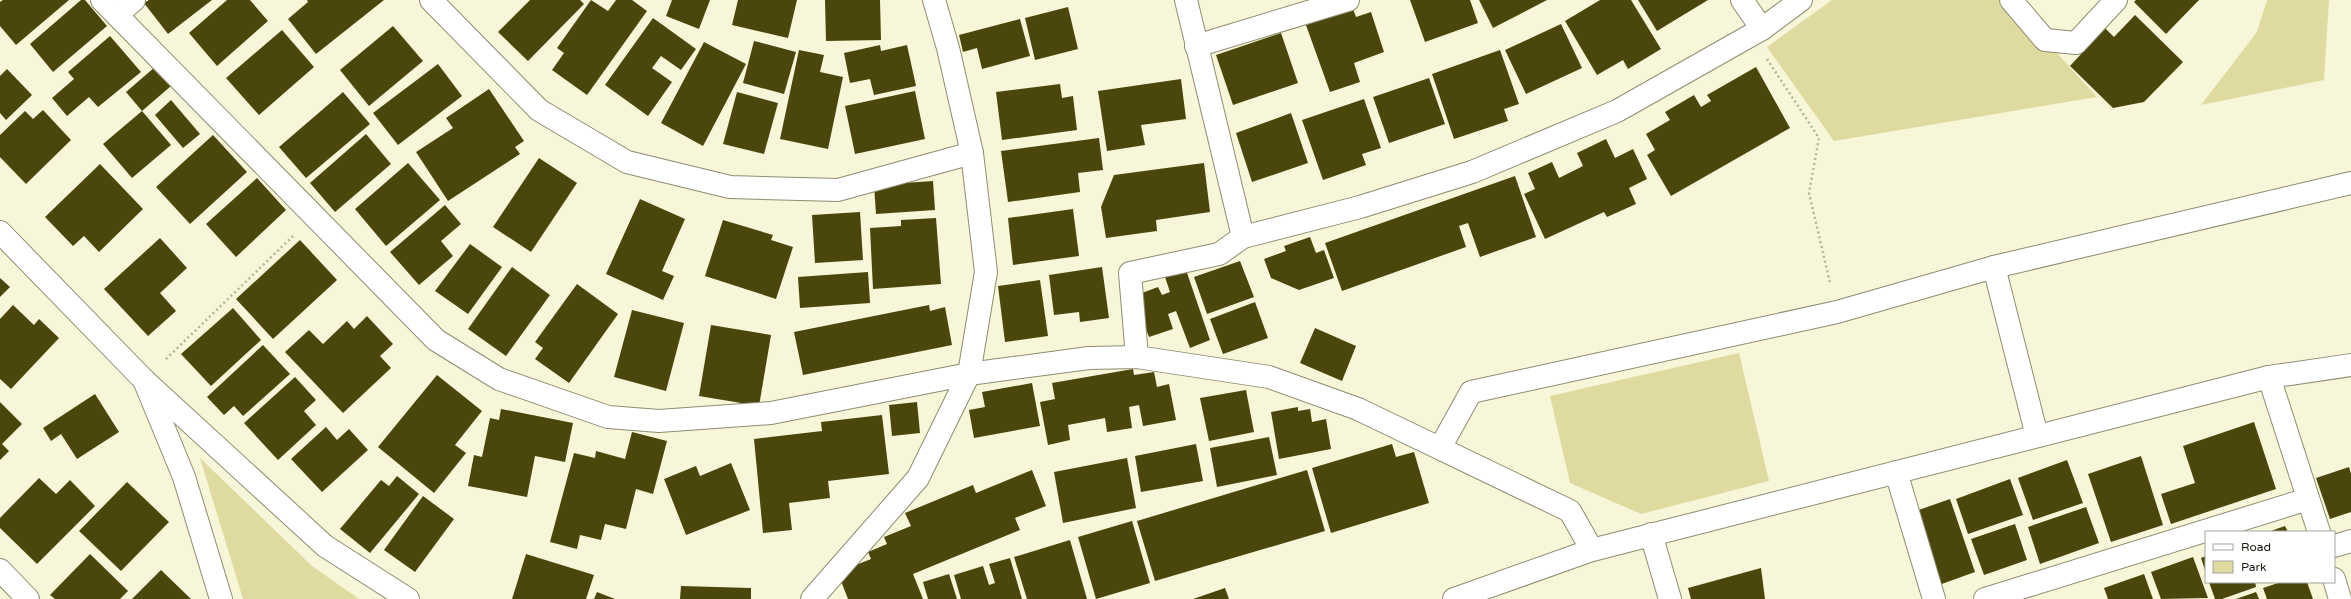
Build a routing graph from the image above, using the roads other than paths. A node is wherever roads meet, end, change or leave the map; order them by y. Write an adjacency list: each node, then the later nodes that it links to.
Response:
1 (102, 0): 11 (street)
2 (134, 0): 11 (street)
3 (431, 0): 14 (street)
4 (934, 0): 14 (street)
5 (1186, 0): 13 (street)
6 (1348, 0): 13 (street)
7 (1742, 0): 12 (street)
8 (1801, 0): 12 (street)
9 (2011, 0): 10 (street)
10 (2116, 0)
11 (117, 15): 21 (street)
12 (1762, 29): 17 (street)
13 (1196, 46): 17 (street)
14 (972, 154): 21 (street)
15 (2351, 183): 18 (street)
16 (0, 232): 23 (street)
17 (1243, 237): 19 (street)
18 (1994, 267): 24 (street); 25 (street)
19 (1137, 357): 21 (street); 25 (street)
20 (2351, 365): 22 (street)
21 (969, 374): 38 (street)
22 (2269, 377): 24 (street); 27 (street)
23 (144, 380): 36 (street); 37 (street)
24 (2037, 436): 26 (street)
25 (1440, 448): 32 (street)
26 (1896, 472): 29 (street); 41 (street)
27 (2308, 499): 28 (street); 42 (street)
28 (2319, 531)
29 (1651, 534): 32 (street); 40 (street)
30 (2351, 541): 31 (street)
31 (2335, 546)
32 (1592, 550): 39 (street)
33 (0, 570): 35 (street)
34 (2335, 583): 43 (street)
35 (28, 599)
36 (221, 599)
37 (408, 599)
38 (812, 599)
39 (1454, 599)
40 (1670, 599)
41 (1934, 599)
42 (1985, 599)
43 (2340, 599)

